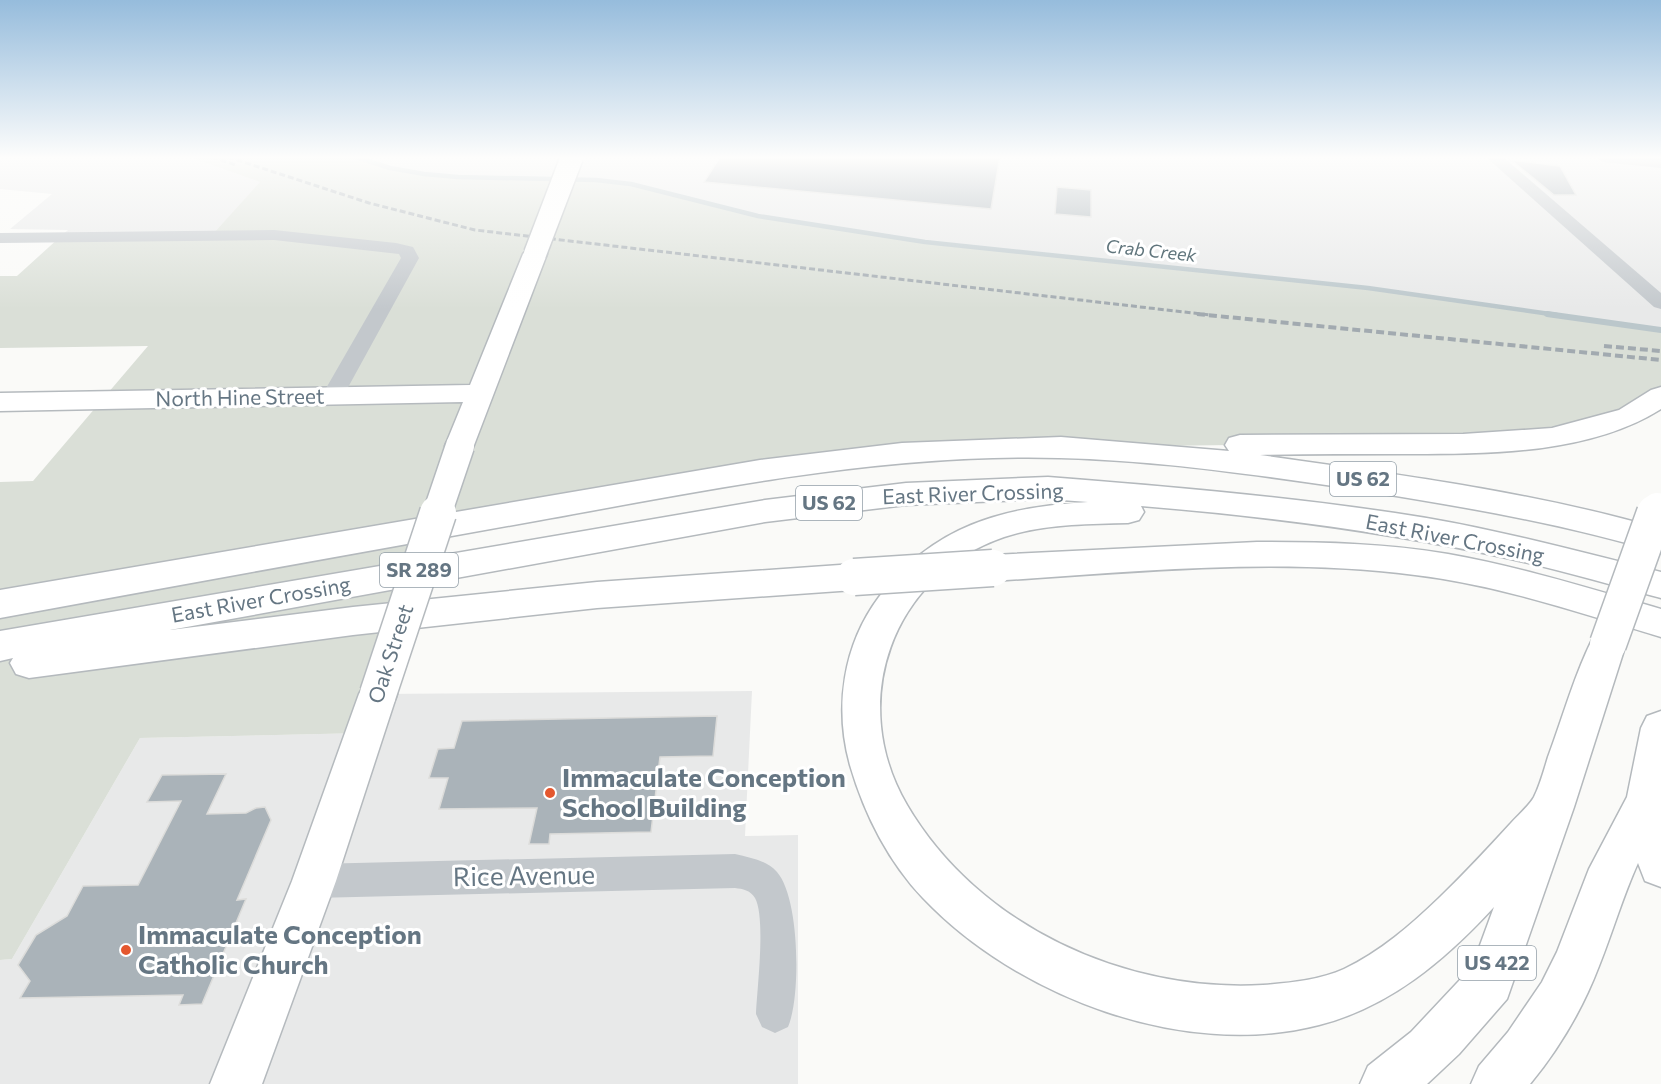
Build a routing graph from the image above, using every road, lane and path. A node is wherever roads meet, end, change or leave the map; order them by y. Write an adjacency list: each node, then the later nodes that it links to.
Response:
1 (553, 208): 5 (main road, Oak Street / SR 289, bridge)
2 (1552, 208): 4 (street)
3 (0, 238): 7 (street)
4 (1661, 303)
5 (480, 393): 7 (main road, North Hine Street); 22 (main road, Oak Street / SR 289, bridge)
6 (1661, 396): 9 (main road)
7 (332, 397): 8 (main road, North Hine Street)
8 (0, 402)
9 (1061, 447): 12 (main road, East River Crossing / US 62); 14 (main road, East River Crossing / US 62)
10 (1659, 501): 20 (main road, US 422, bridge)
11 (1397, 525): 13 (main road, East River Crossing / US 62); 16 (main road, East River Crossing / US 62); 20 (main road)
12 (1661, 541)
13 (1661, 585)
14 (0, 604)
15 (1661, 623): 17 (main road, bridge)
16 (0, 646)
17 (0, 666)
18 (1661, 728): 19 (main road, US 422)
19 (1647, 800): 21 (main road); 26 (main road, US 422)
20 (1553, 807): 25 (main road, US 422)
21 (1661, 866)
22 (314, 881): 23 (street, Rice Avenue); 24 (main road, Oak Street / SR 289)
23 (775, 1014)
24 (236, 1084)
25 (1386, 1084)
26 (1497, 1084)

